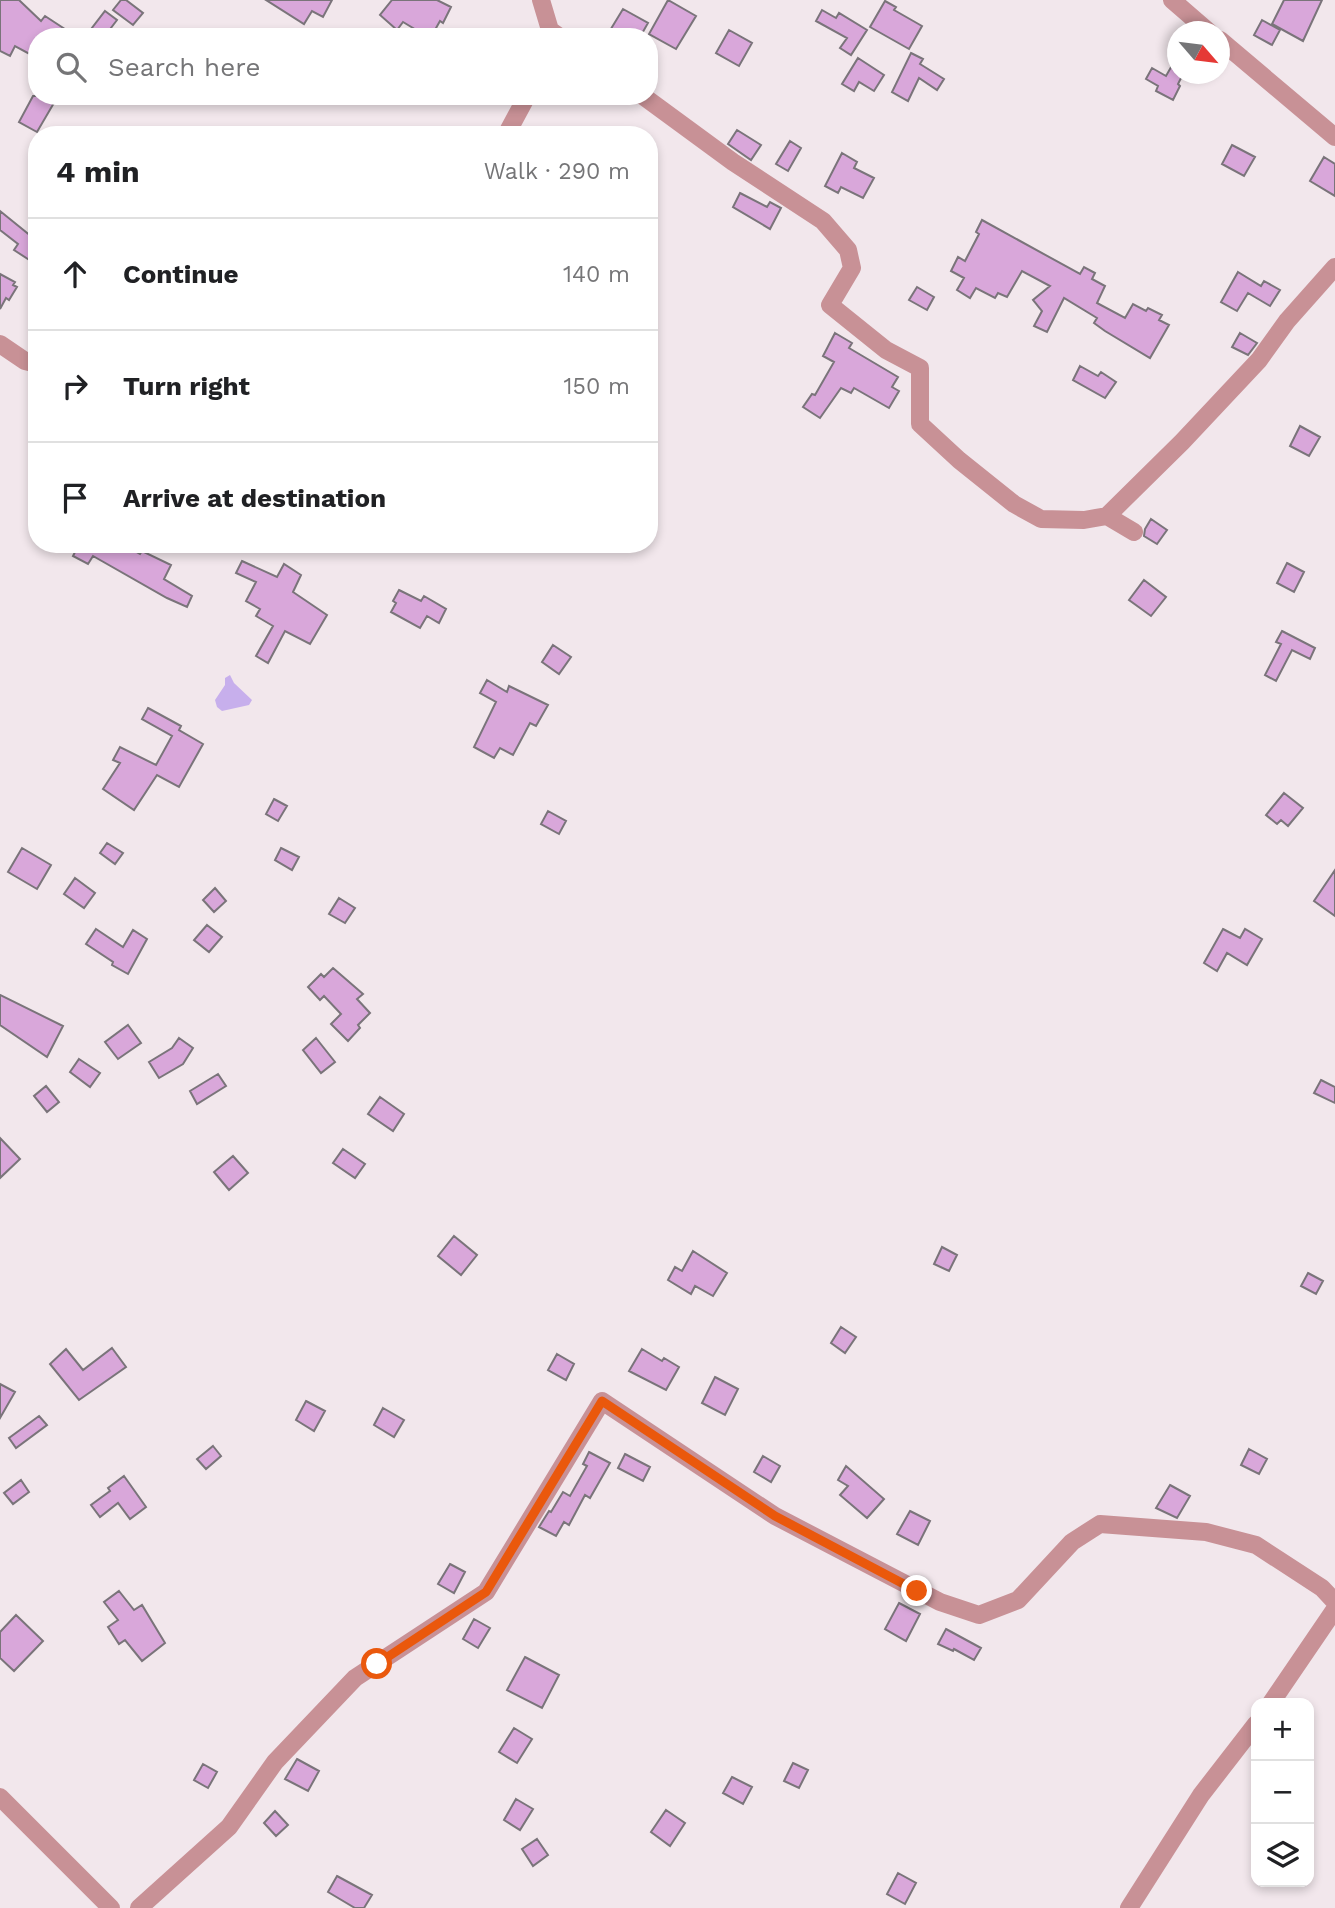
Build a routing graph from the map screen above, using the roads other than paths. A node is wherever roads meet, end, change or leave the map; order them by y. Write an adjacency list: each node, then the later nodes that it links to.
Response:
1 (541, 0): 4 (street)
2 (1172, 0): 3 (street)
3 (1196, 21)
4 (551, 28)
5 (1230, 48): 9 (street)
6 (522, 105): 8 (street)
7 (655, 105): 13 (street)
8 (511, 126)
9 (1335, 137)
10 (1335, 268): 13 (street)
11 (0, 344): 12 (street)
12 (28, 362)
13 (1107, 516): 14 (street)
14 (1134, 532)
15 (1335, 1602): 21 (street)
16 (1335, 1609): 17 (street)
17 (1275, 1698)
18 (1251, 1730): 22 (street)
19 (0, 1797): 20 (street)
20 (111, 1908)
21 (139, 1908)
22 (1129, 1908)

